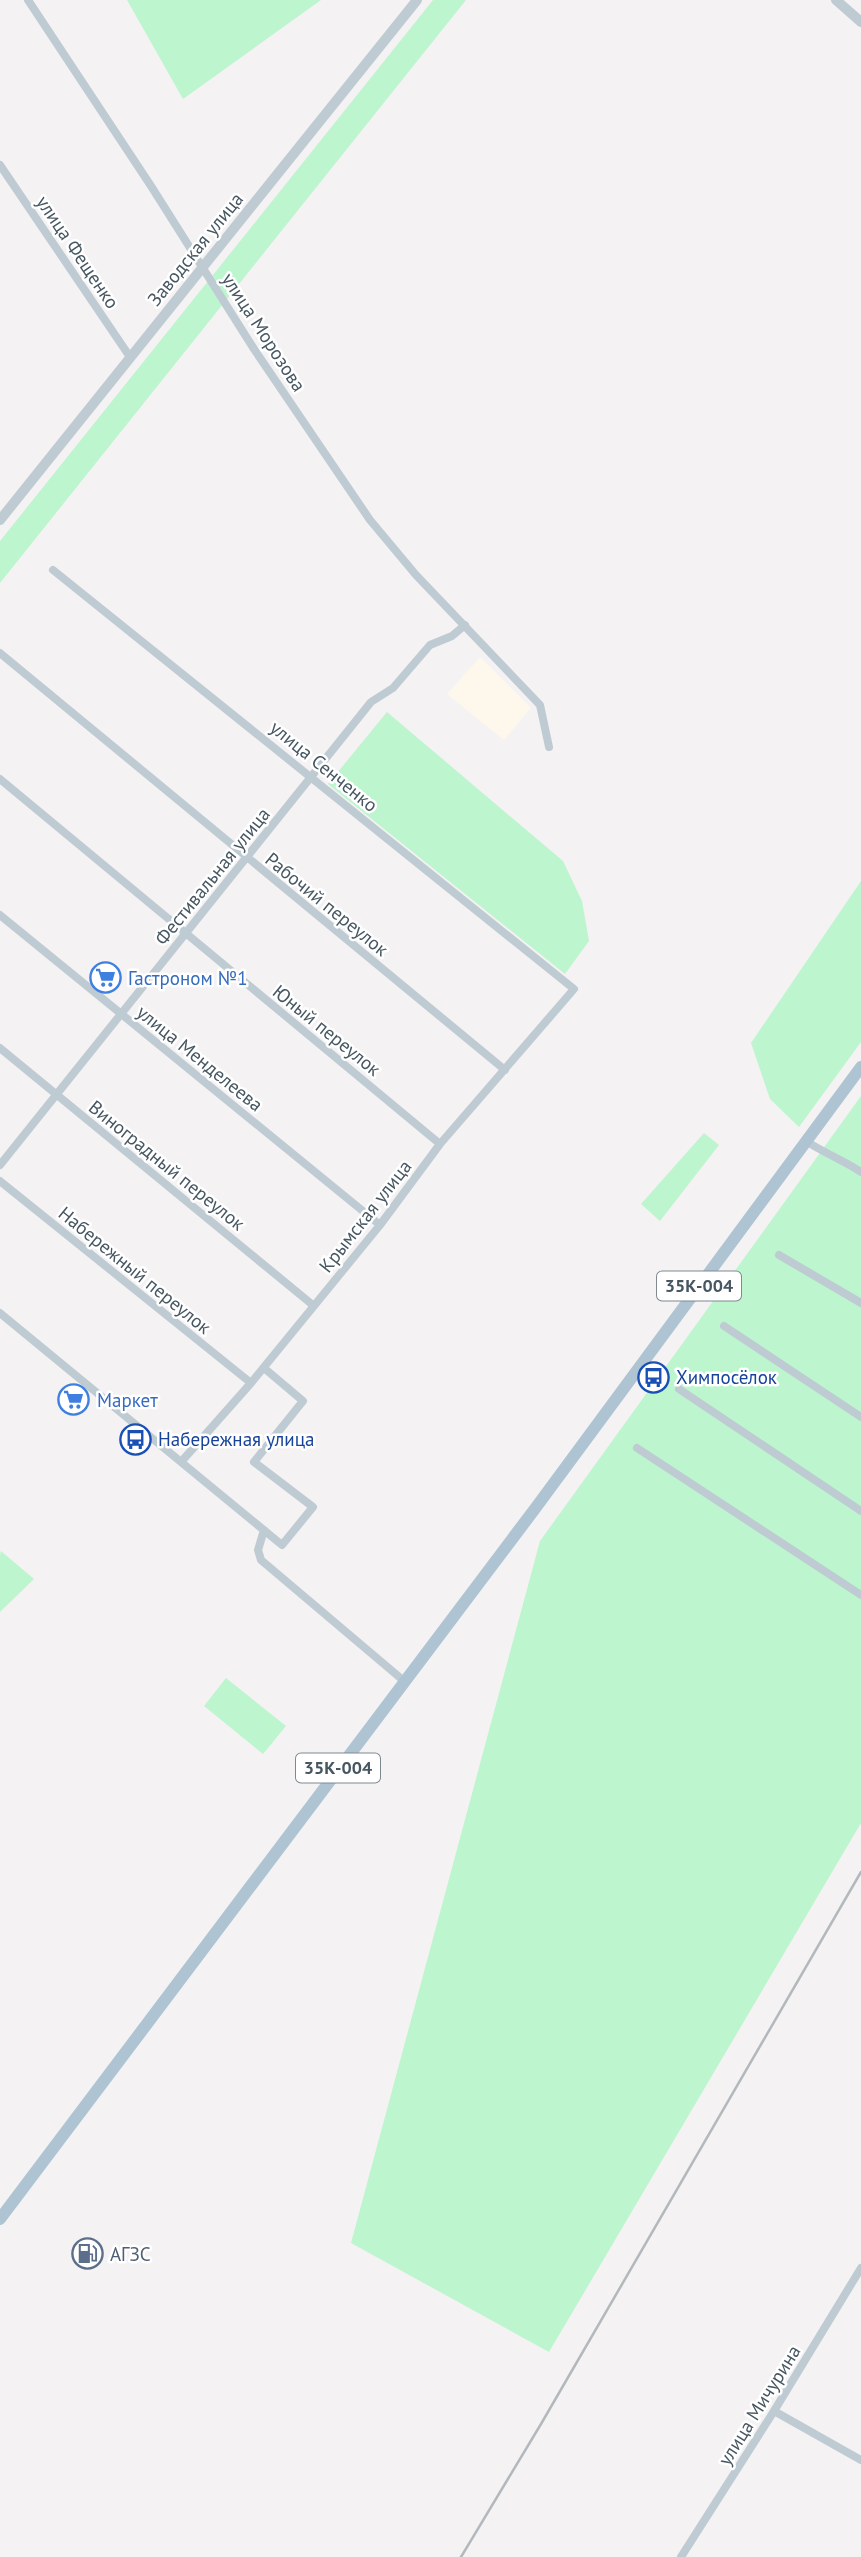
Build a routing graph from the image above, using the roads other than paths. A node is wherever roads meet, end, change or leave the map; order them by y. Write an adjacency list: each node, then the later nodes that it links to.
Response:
1 (28, 0): 6 (street, улица Морозова)
2 (417, 0): 6 (street, Заводская улица)
3 (836, 0): 4 (street)
4 (861, 22)
5 (0, 165): 7 (street, улица Фещенко)
6 (203, 267): 7 (street, Заводская улица); 10 (street, улица Морозова)
7 (130, 357): 8 (street, Заводская улица)
8 (0, 520)
9 (53, 570): 13 (street, улица Сенченко)
10 (465, 625): 12 (street, улица Морозова); 13 (street, Фестивальная улица)
11 (0, 653): 15 (street, Рабочий переулок)
12 (548, 747)
13 (312, 776): 15 (street, Фестивальная улица); 18 (street, улица Сенченко)
14 (0, 779): 17 (street, Юный переулок)
15 (246, 859): 17 (street, Фестивальная улица); 22 (street, Рабочий переулок)
16 (0, 915): 19 (street, улица Менделеева)
17 (186, 935): 19 (street, Фестивальная улица); 25 (street, Юный переулок)
18 (573, 989): 22 (street, Крымская улица)
19 (121, 1014): 23 (street, Фестивальная улица); 29 (street, улица Менделеева)
20 (0, 1048): 23 (street, Виноградный переулок)
21 (861, 1067): 24 (main road, 35К-004)
22 (505, 1070): 25 (street, Крымская улица)
23 (57, 1094): 26 (street, Фестивальная улица); 32 (street, Виноградный переулок)
24 (806, 1141): 27 (street); 44 (main road, 35К-004)
25 (440, 1144): 29 (street, Крымская улица)
26 (0, 1165)
27 (861, 1172)
28 (0, 1181): 36 (street, Набережный переулок)
29 (380, 1225): 32 (street, Крымская улица)
30 (779, 1255): 31 (street)
31 (861, 1303)
32 (314, 1306): 35 (street, Крымская улица)
33 (0, 1313): 40 (street)
34 (724, 1326): 38 (street)
35 (264, 1367): 36 (street, Крымская улица); 42 (street)
36 (251, 1383): 40 (street, Крымская улица)
37 (679, 1389): 41 (street)
38 (861, 1417)
39 (637, 1448): 43 (street)
40 (181, 1462): 42 (street)
41 (861, 1511)
42 (264, 1530): 44 (street)
43 (861, 1595)
44 (404, 1681): 45 (main road, 35К-004)
45 (0, 2219)
46 (861, 2268): 47 (street, улица Мичурина)
47 (775, 2411): 48 (street); 49 (street, улица Мичурина)
48 (861, 2460)
49 (681, 2557)

